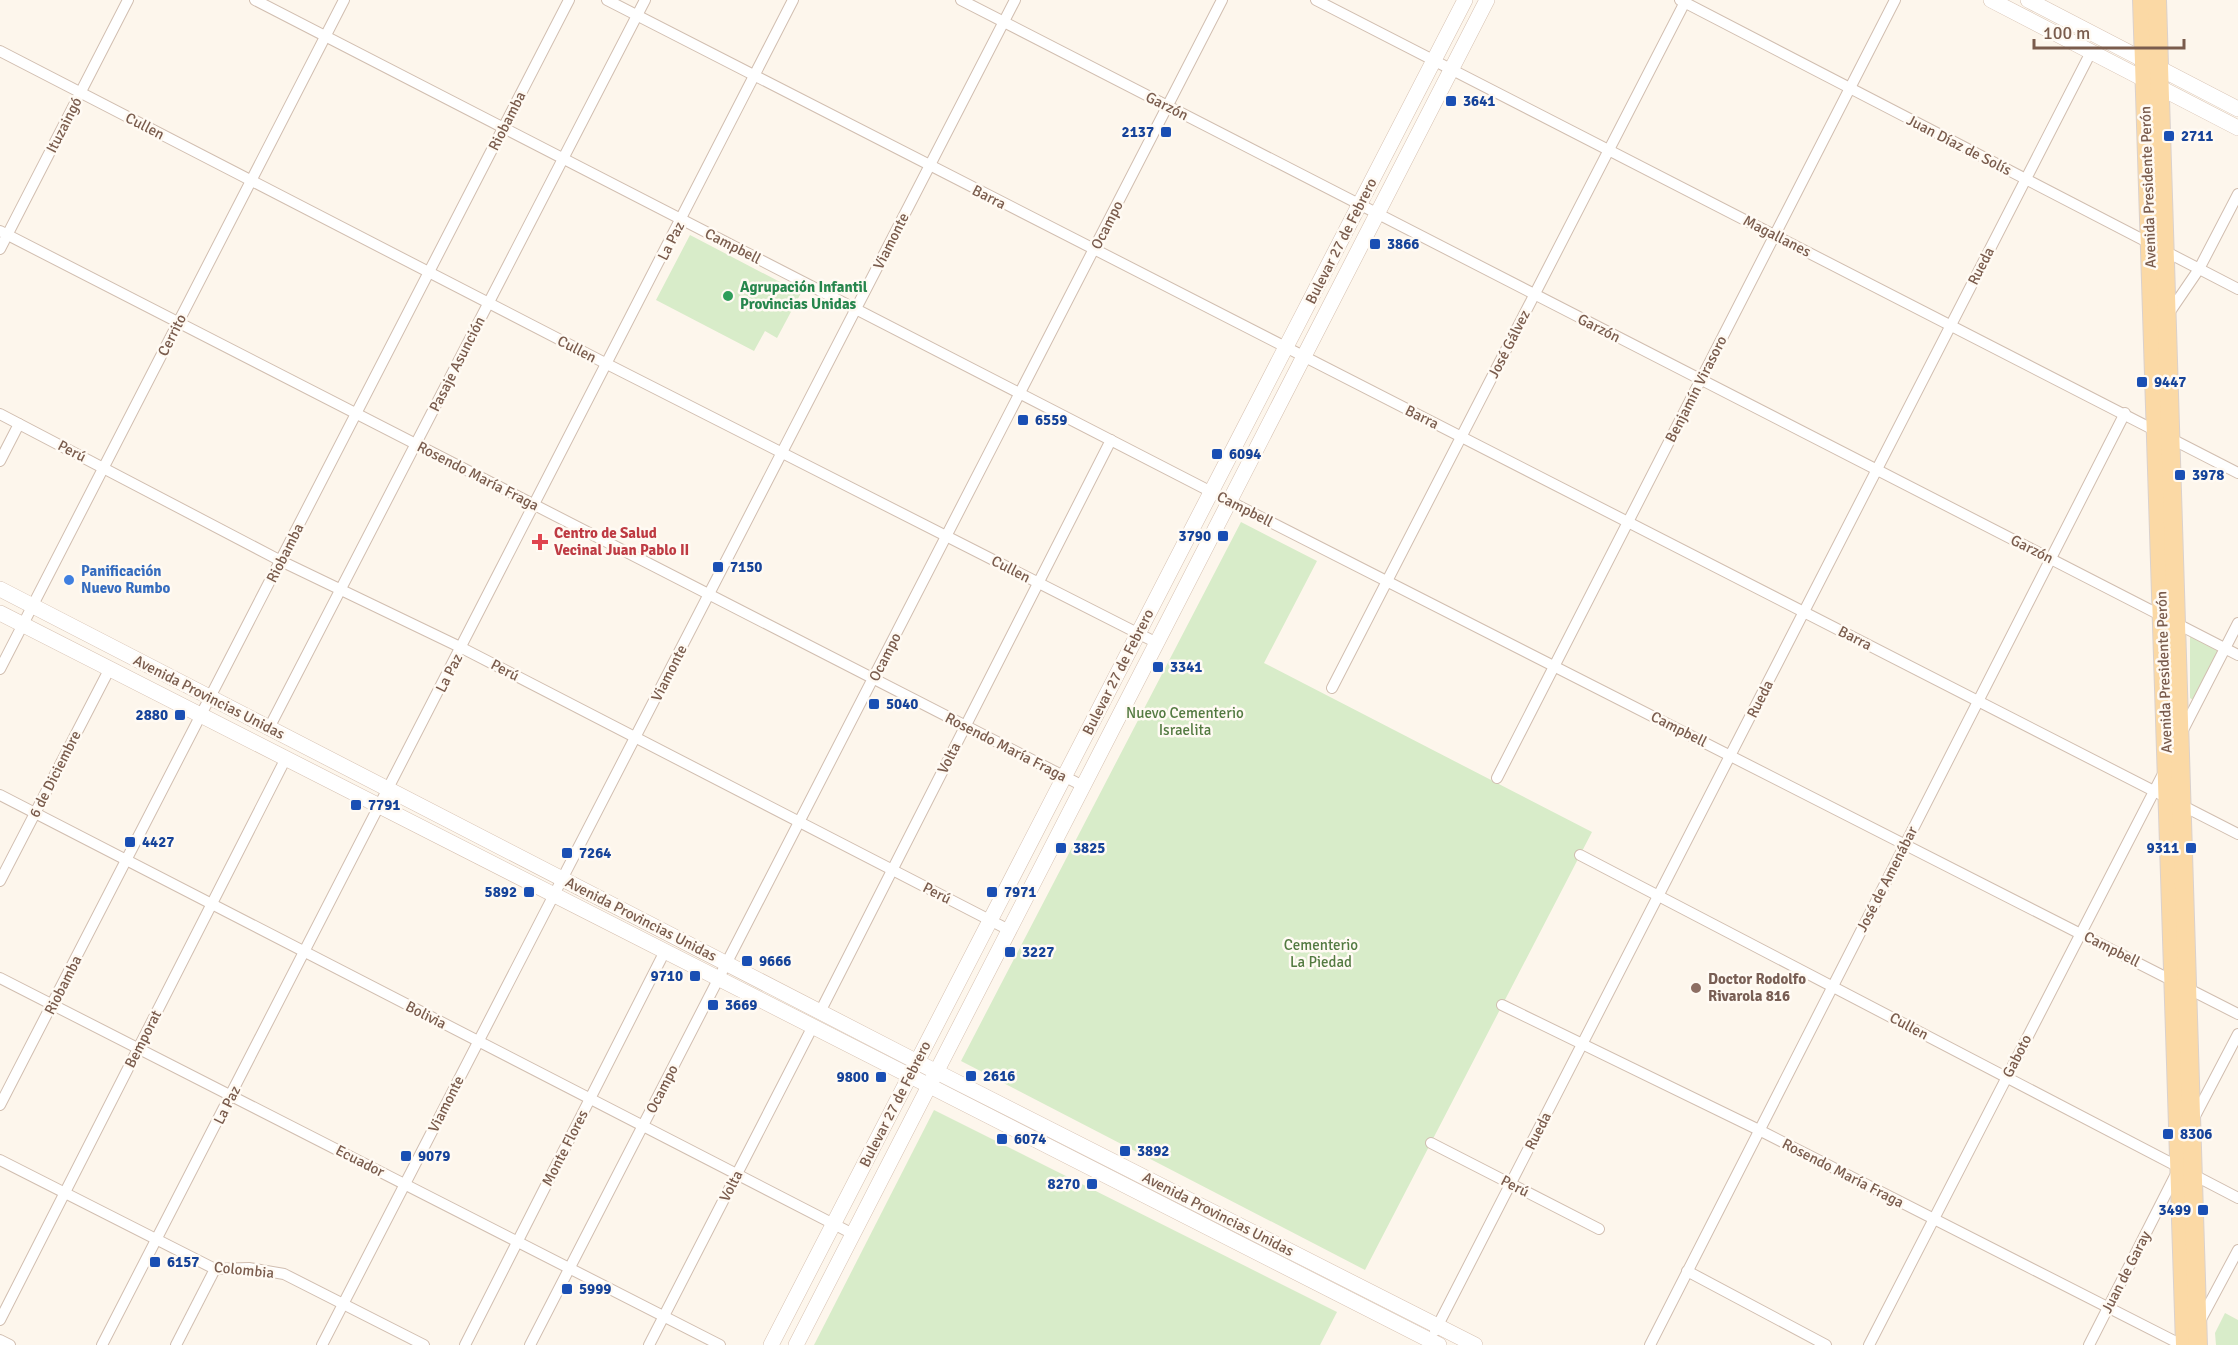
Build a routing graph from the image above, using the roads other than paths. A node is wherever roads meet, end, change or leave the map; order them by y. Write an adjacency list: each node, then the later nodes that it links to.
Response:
1 (128, 0): 31 (street, Ituzaingó)
2 (255, 0): 22 (street, Campbell)
3 (344, 0): 22 (street, Cerrito)
4 (569, 0): 34 (street, Riobamba)
5 (606, 0): 20 (street, Barra)
6 (645, 0): 20 (street, Pasaje Asunción)
7 (793, 0): 28 (street, La Paz)
8 (961, 0): 21 (street, Garzón)
9 (1015, 0): 21 (street, Viamonte)
10 (1222, 0): 32 (street, Ocampo)
11 (1316, 0): 25 (street, Magallanes)
12 (1465, 0): 25 (main road, Bulevar 27 de Febrero)
13 (1487, 0): 27 (main road, Bulevar 27 de Febrero)
14 (1895, 0): 30 (street, Benjamín Virasoro)
15 (1991, 0): 24 (main road)
16 (2028, 0): 26 (main road)
17 (2142, 0): 26 (main road, Avenida Presidente Perón)
18 (2157, 0): 26 (main road, Avenida Presidente Perón)
19 (1684, 1): 30 (street, Juan Díaz de Solís); 36 (street, José Gálvez)
20 (637, 16): 28 (street, Barra); 37 (street, Pasaje Asunción)
21 (1004, 22): 32 (street, Garzón); 38 (street, Viamonte)
22 (325, 36): 34 (street, Campbell); 40 (street, Cerrito)
23 (0, 51): 31 (street, Cullen)
24 (2091, 52): 29 (main road); 39 (street, Rueda)
25 (1434, 60): 27 (street, Magallanes); 42 (main road, Bulevar 27 de Febrero)
26 (2151, 64): 29 (main road, Avenida Presidente Perón); 33 (main road)
27 (1451, 69): 36 (street, Magallanes); 43 (main road, Bulevar 27 de Febrero)
28 (754, 76): 38 (street, Barra); 44 (street, La Paz)
29 (2152, 85): 35 (main road); 47 (main road, Avenida Presidente Perón)
30 (1850, 88): 39 (street, Juan Díaz de Solís); 46 (street, Benjamín Virasoro)
31 (81, 93): 40 (street, Cullen); 45 (street, Ituzaingó)
32 (1167, 107): 42 (street, Garzón); 49 (street, Ocampo)
33 (2238, 109)
34 (503, 128): 37 (street, Campbell); 51 (street, Riobamba)
35 (2238, 128)
36 (1609, 150): 46 (street, Magallanes); 53 (street, José Gálvez)
37 (563, 159): 44 (street, Campbell); 54 (street, Pasaje Asunción)
38 (930, 166): 49 (street, Barra); 55 (street, Viamonte)
39 (2026, 179): 47 (street, Juan Díaz de Solís); 58 (street, Rueda)
40 (251, 181): 51 (street, Cullen); 57 (street, Cerrito)
41 (2238, 194): 50 (street)
42 (1359, 206): 43 (street, Garzón); 59 (main road, Bulevar 27 de Febrero)
43 (1377, 215): 53 (street, Garzón); 60 (main road, Bulevar 27 de Febrero)
44 (682, 219): 55 (street, Campbell); 61 (street, La Paz)
45 (4, 233): 48 (street, Ituzaingó); 57 (street, Rosendo María Fraga)
46 (1775, 235): 58 (street, Magallanes); 62 (street, Benjamín Virasoro)
47 (2157, 248): 50 (street, Juan Díaz de Solís); 56 (main road, Avenida Presidente Perón); 68 (main road, Avenida Presidente Perón)
48 (0, 249)
49 (1094, 251): 59 (street, Barra); 63 (street, Ocampo)
50 (2199, 269): 52 (street, Juan Díaz de Solís); 56 (street)
51 (429, 272): 54 (street, Cullen); 66 (street, Riobamba)
52 (2238, 289)
53 (1534, 296): 62 (street, Garzón); 69 (street, José Gálvez)
54 (489, 303): 61 (street, Cullen); 71 (street, Pasaje Asunción)
55 (856, 309): 63 (street, Campbell); 72 (street, Viamonte)
56 (2167, 315): 68 (main road, Avenida Presidente Perón)
57 (178, 322): 66 (street, Rosendo María Fraga); 74 (street, Cerrito)
58 (1951, 325): 64 (street, Magallanes); 75 (street, Rueda)
59 (1285, 349): 60 (street, Barra); 77 (main road, Bulevar 27 de Febrero)
60 (1303, 359): 69 (street, Barra); 78 (main road, Bulevar 27 de Febrero)
61 (607, 364): 72 (street, Cullen); 79 (street, La Paz)
62 (1701, 380): 75 (street, Garzón); 80 (street, Benjamín Virasoro)
63 (1021, 393): 70 (street, Campbell); 81 (street, Ocampo)
64 (2125, 413): 68 (street, Magallanes); 82 (street, José de Amenábar)
65 (0, 414): 67 (street, Perú)
66 (357, 414): 71 (street, Rosendo María Fraga); 83 (street, Riobamba)
67 (19, 424): 73 (street); 74 (street, Perú)
68 (2163, 433): 76 (street, Magallanes); 92 (main road, Avenida Presidente Perón)
69 (1462, 436): 80 (street, Barra); 84 (street, José Gálvez)
70 (1111, 440): 77 (street, Campbell); 85 (street, Volta)
71 (416, 444): 79 (street, Rosendo María Fraga); 87 (street, Pasaje Asunción)
72 (782, 453): 81 (street, Cullen); 88 (street, Viamonte)
73 (0, 461)
74 (104, 468): 83 (street, Perú); 89 (street, Cerrito)
75 (1877, 470): 82 (street, Garzón); 90 (street, Rueda)
76 (2238, 473)
77 (1211, 491): 78 (street, Campbell); 95 (main road, Bulevar 27 de Febrero)
78 (1229, 501): 84 (street, Campbell); 96 (main road, Bulevar 27 de Febrero)
79 (535, 505): 88 (street, Rosendo María Fraga); 97 (street, La Paz)
80 (1628, 522): 90 (street, Barra); 100 (street, Benjamín Virasoro)
81 (947, 537): 85 (street, Cullen); 103 (street, Ocampo)
82 (2051, 559): 92 (street, Garzón); 106 (street, José de Amenábar)
83 (281, 561): 87 (street, Perú); 105 (street, Riobamba)
84 (1387, 581): 100 (street, Campbell); 104 (street, José Gálvez)
85 (1038, 583): 95 (street, Cullen); 108 (street, Volta)
86 (0, 590): 89 (main road, Avenida Provincias Unidas)
87 (341, 590): 97 (street, Perú); 109 (street, Pasaje Asunción)
88 (709, 594): 103 (street, Rosendo María Fraga); 111 (street, Viamonte)
89 (32, 606): 94 (street, Cerrito); 105 (main road, Avenida Provincias Unidas)
90 (1804, 612): 106 (street, Barra); 112 (street, Rueda)
91 (0, 613): 94 (main road, Avenida Provincias Unidas)
92 (2168, 619): 98 (street, Garzón); 110 (main road, Avenida Presidente Perón); 119 (main road, Avenida Presidente Perón)
93 (2238, 622): 98 (street)
94 (23, 624): 101 (main road, Avenida Provincias Unidas); 102 (street, Cerrito)
95 (1138, 634): 96 (street, Cullen); 114 (main road, Bulevar 27 de Febrero)
96 (1156, 643): 116 (main road, Bulevar 27 de Febrero)
97 (462, 648): 111 (street, Perú); 117 (street, La Paz)
98 (2225, 648): 99 (street, Garzón); 110 (street)
99 (2238, 655)
100 (1554, 666): 112 (street, Campbell); 115 (street, Benjamín Virasoro)
101 (110, 668): 107 (main road, Avenida Provincias Unidas); 121 (street, 6 de Diciembre)
102 (0, 669)
103 (874, 679): 108 (street, Rosendo María Fraga); 122 (street, Ocampo)
104 (1332, 688)
105 (211, 698): 107 (street, Riobamba); 109 (main road, Avenida Provincias Unidas)
106 (1978, 701): 119 (street, Barra); 124 (street, José de Amenábar)
107 (202, 716): 113 (main road, Avenida Provincias Unidas); 126 (street, Riobamba)
108 (965, 726): 114 (street, Rosendo María Fraga); 127 (street, Volta)
109 (269, 728): 117 (main road, Avenida Provincias Unidas)
110 (2180, 736): 119 (main road, Avenida Presidente Perón)
111 (635, 737): 122 (street, Perú); 128 (street, Viamonte)
112 (1731, 755): 124 (street, Campbell); 131 (street, Rueda)
113 (286, 758): 120 (main road, Avenida Provincias Unidas); 132 (street, Bemporat)
114 (1064, 777): 116 (street, Rosendo María Fraga); 133 (main road, Bulevar 27 de Febrero)
115 (1497, 778)
116 (1083, 786): 134 (main road, Bulevar 27 de Febrero)
117 (389, 790): 120 (street, La Paz); 128 (main road, Avenida Provincias Unidas)
118 (0, 795): 121 (street, Bolivia)
119 (2168, 797): 123 (street, Barra); 135 (street, Gaboto); 141 (main road, Avenida Presidente Perón)
120 (380, 806): 130 (main road, Avenida Provincias Unidas); 137 (street, La Paz)
121 (35, 813): 126 (street, Bolivia); 129 (street, 6 de Diciembre)
122 (800, 822): 127 (street, Perú); 138 (street, Ocampo)
123 (2238, 834)
124 (1905, 844): 135 (street, Campbell); 142 (street, José de Amenábar)
125 (1580, 855): 131 (street, Cullen)
126 (127, 861): 132 (street, Bolivia); 143 (street, Riobamba)
127 (892, 870): 133 (street, Perú); 145 (street, Volta)
128 (562, 879): 130 (street, Viamonte); 138 (main road, Avenida Provincias Unidas)
129 (0, 881)
130 (554, 895): 136 (main road, Avenida Provincias Unidas); 149 (street, Viamonte)
131 (1659, 895): 142 (street, Cullen); 150 (street, Rueda)
132 (212, 904): 137 (street, Bolivia); 151 (street, Bemporat)
133 (990, 921): 134 (street, Perú); 152 (main road, Bulevar 27 de Febrero)
134 (1009, 930): 155 (main road, Bulevar 27 de Febrero)
135 (2080, 933): 141 (street, Campbell); 154 (street, Gaboto)
136 (665, 951): 140 (main road, Avenida Provincias Unidas); 157 (street, Monte Flores)
137 (305, 952): 149 (street, Bolivia); 156 (street, La Paz)
138 (727, 964): 140 (street, Ocampo); 145 (main road, Avenida Provincias Unidas)
139 (0, 978): 143 (street, Ecuador)
140 (719, 978): 147 (main road, Avenida Provincias Unidas); 160 (street, Ocampo)
141 (2180, 984): 146 (street, Campbell); 159 (main road, Avenida Presidente Perón); 164 (main road, Avenida Presidente Perón)
142 (1833, 986): 154 (street, Cullen); 161 (street, José de Amenábar)
143 (52, 1005): 151 (street, Ecuador); 158 (street, Riobamba)
144 (1502, 1005): 150 (street, Rosendo María Fraga)
145 (820, 1012): 152 (main road, Avenida Provincias Unidas)
146 (2238, 1014)
147 (813, 1026): 153 (main road, Avenida Provincias Unidas); 165 (street, Volta)
148 (2238, 1034): 159 (street)
149 (478, 1041): 157 (street, Bolivia); 166 (street, Viamonte)
150 (1583, 1044): 161 (street, Rosendo María Fraga); 167 (street, Rueda)
151 (138, 1048): 156 (street, Ecuador); 168 (street, Bemporat)
152 (917, 1062): 153 (main road, Bulevar 27 de Febrero); 155 (main road, Avenida Provincias Unidas)
153 (910, 1076): 155 (main road, Avenida Provincias Unidas); 171 (main road, Bulevar 27 de Febrero)
154 (2007, 1077): 164 (street, Cullen); 170 (street, Gaboto)
155 (933, 1079): 173 (main road, Bulevar 27 de Febrero); 184 (main road, Avenida Provincias Unidas); 187 (main road, Avenida Provincias Unidas)
156 (232, 1096): 166 (street, Ecuador); 174 (street, La Paz)
157 (590, 1099): 160 (street, Bolivia); 175 (street, Monte Flores)
158 (0, 1105)
159 (2191, 1123): 164 (main road, Avenida Presidente Perón)
160 (643, 1126): 165 (street, Bolivia); 177 (street, Ocampo)
161 (1759, 1130): 170 (street, Rosendo María Fraga); 179 (street, José de Amenábar)
162 (1431, 1143): 167 (street, Perú)
163 (0, 1160): 168 (street, Colombia)
164 (2186, 1171): 169 (street, Cullen); 181 (street, Juan de Garay); 185 (main road, Avenida Presidente Perón); 204 (main road, Avenida Presidente Perón)
165 (736, 1174): 171 (street, Bolivia); 182 (street, Volta)
166 (405, 1184): 175 (street, Ecuador); 180 (street, Viamonte)
167 (1511, 1184): 172 (street, Perú); 184 (street, Rueda)
168 (65, 1193): 174 (street, Colombia); 183 (street, Bemporat)
169 (2238, 1198)
170 (1934, 1219): 181 (street, Rosendo María Fraga); 202 (street, Gaboto)
171 (833, 1224): 173 (street, Bolivia); 197 (main road, Bulevar 27 de Febrero)
172 (1599, 1229)
173 (853, 1234): 198 (main road, Bulevar 27 de Febrero)
174 (157, 1240): 178 (street, Colombia); 189 (street, La Paz)
175 (517, 1242): 177 (street, Ecuador); 193 (street, Monte Flores)
176 (2238, 1250): 185 (street)
177 (570, 1268): 182 (street, Ecuador); 194 (street, Ocampo)
178 (215, 1269): 180 (street, Colombia); 190 (street)
179 (1687, 1271): 200 (street, José de Amenábar); 201 (street)
180 (343, 1304): 191 (street, Viamonte); 192 (street, Colombia)
181 (2108, 1308): 203 (street, Juan de Garay); 204 (street, Rosendo María Fraga)
182 (663, 1316): 195 (street, Volta); 196 (street, Ecuador)
183 (0, 1320)
184 (1438, 1326): 187 (street, Rueda); 199 (main road, Avenida Provincias Unidas)
185 (2198, 1326): 205 (main road, Avenida Presidente Perón)
186 (0, 1340): 188 (street)
187 (1432, 1344)
188 (10, 1345)
189 (102, 1345)
190 (176, 1345)
191 (322, 1345)
192 (424, 1345)
193 (465, 1345)
194 (530, 1345)
195 (649, 1345)
196 (720, 1345)
197 (771, 1345)
198 (796, 1345)
199 (1475, 1345)
200 (1650, 1345)
201 (1826, 1345)
202 (1869, 1345)
203 (2088, 1345)
204 (2183, 1345)
205 (2198, 1345)

